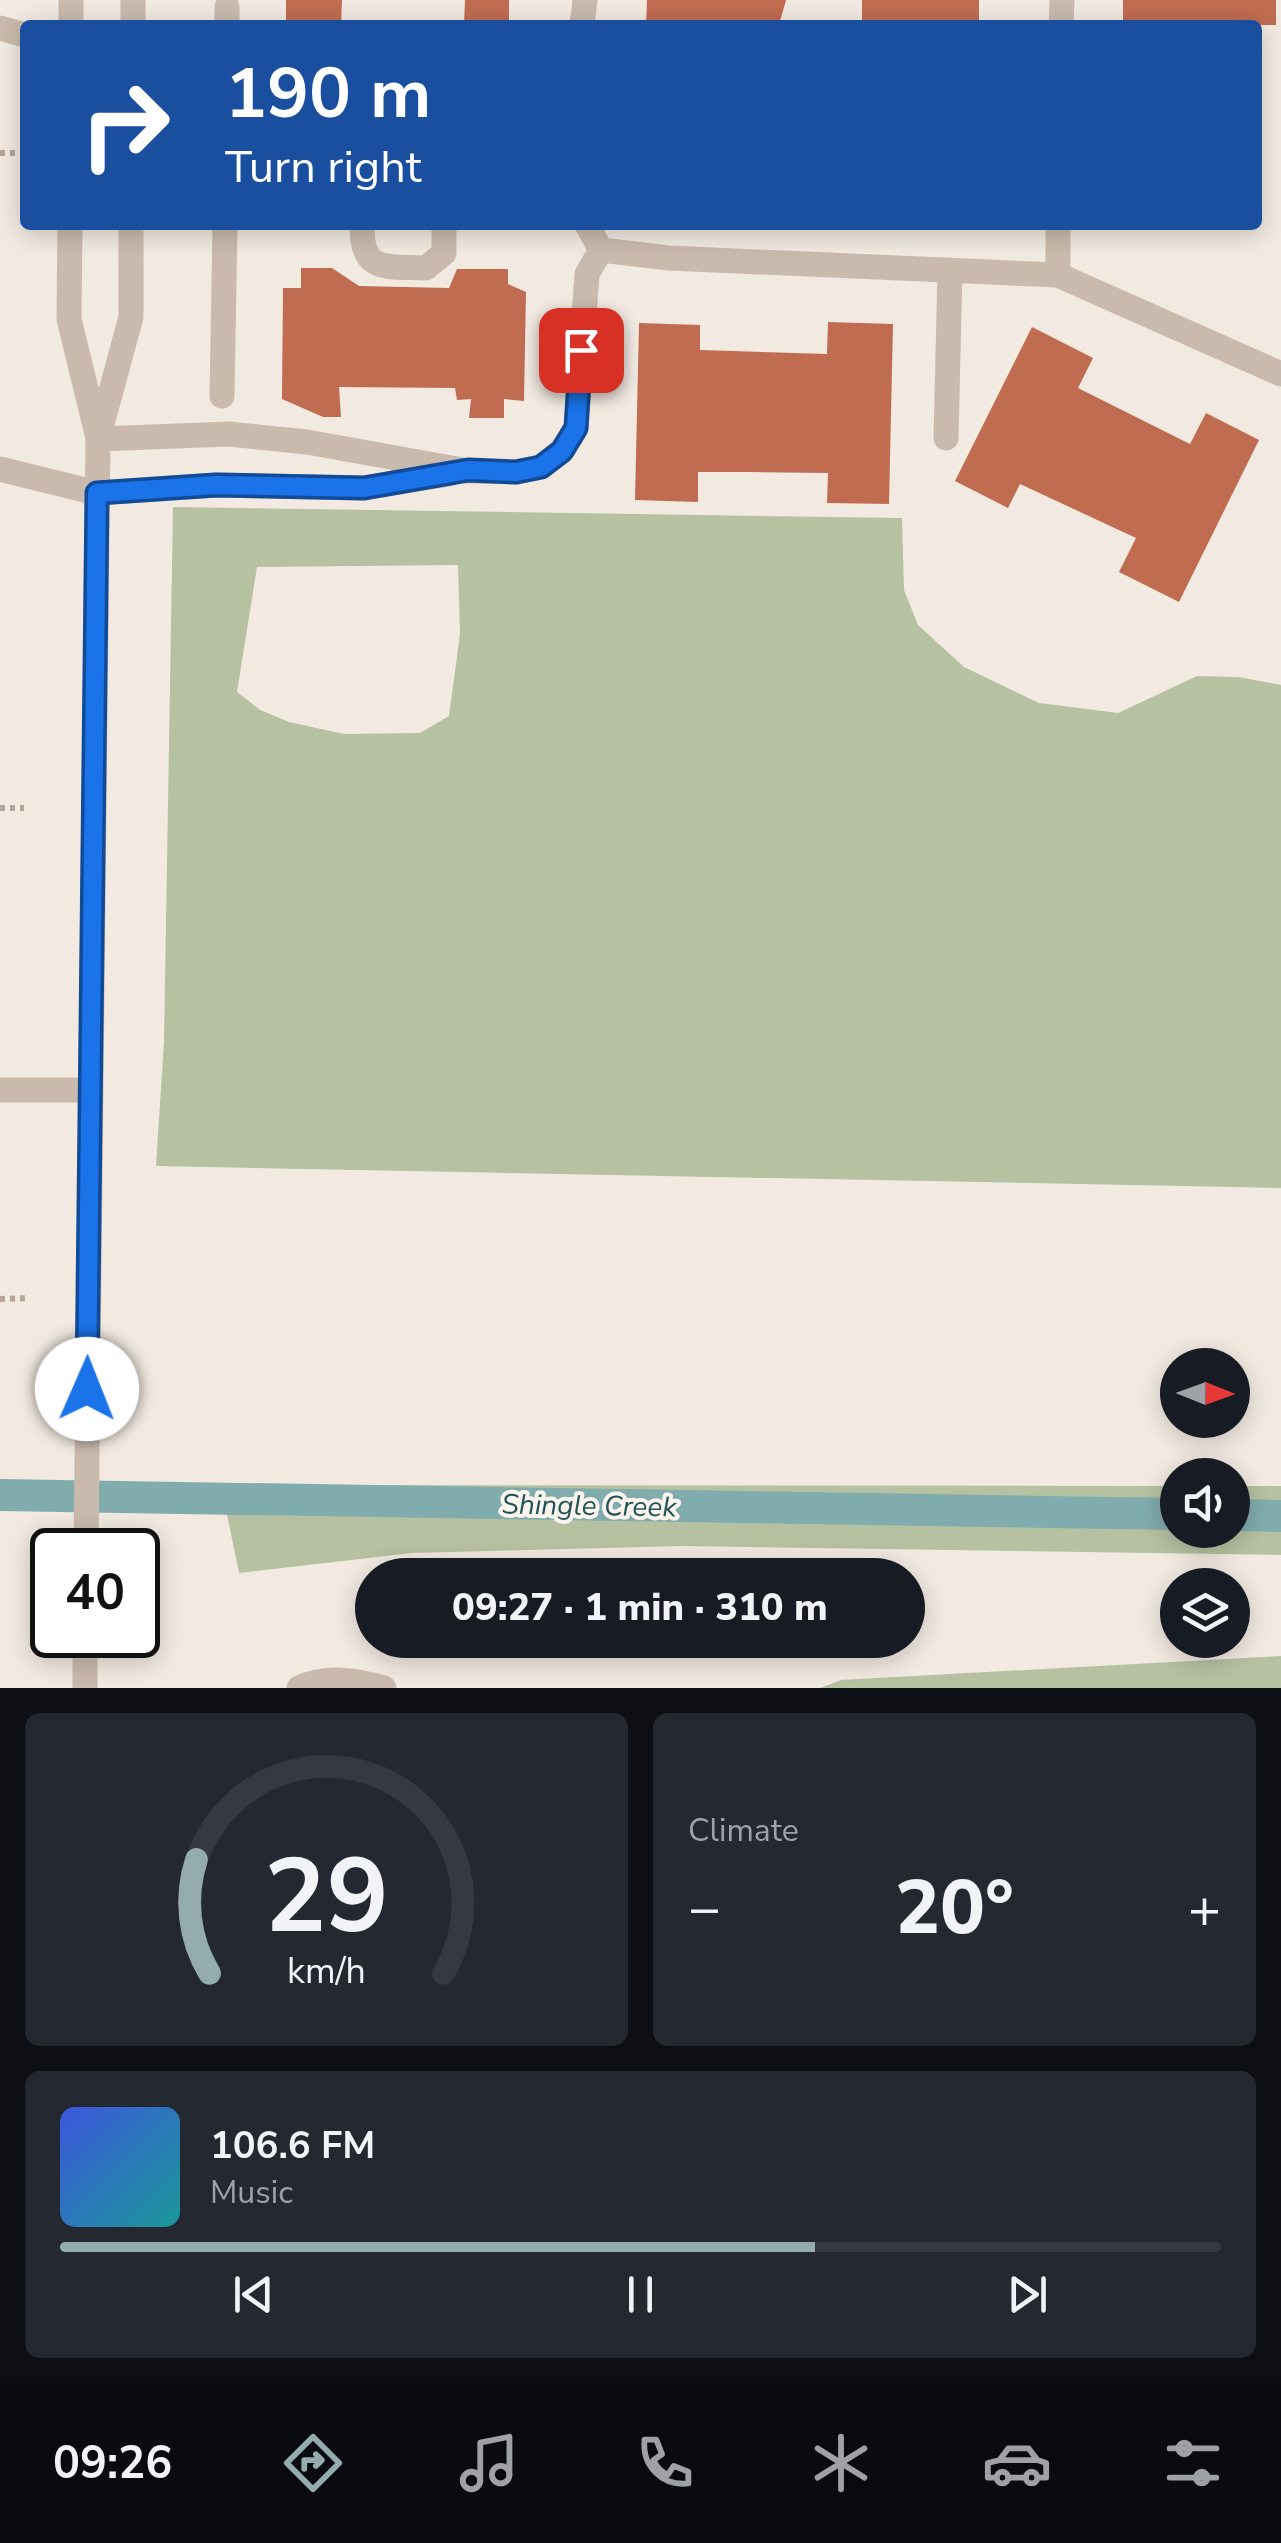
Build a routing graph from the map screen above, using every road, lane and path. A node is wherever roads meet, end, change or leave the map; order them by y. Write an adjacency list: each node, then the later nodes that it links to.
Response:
1 (70, 230): 14 (street)
2 (131, 230): 14 (street)
3 (225, 230): 12 (street)
4 (362, 230): 5 (street)
5 (444, 230)
6 (590, 230): 8 (street)
7 (1058, 230): 10 (street)
8 (601, 250): 9 (street); 16 (street)
9 (950, 270): 10 (street); 13 (street)
10 (1058, 275): 11 (street)
11 (1281, 374)
12 (222, 396)
13 (946, 438)
14 (98, 439): 16 (street); 17 (street)
15 (0, 469): 17 (street)
16 (468, 470): 17 (street)
17 (97, 493): 21 (street)
18 (0, 808): 19 (path)
19 (24, 808)
20 (0, 1090): 21 (street)
21 (90, 1090): 24 (street)
22 (29, 1298): 23 (path)
23 (0, 1299)
24 (86, 1528)
25 (85, 1658): 26 (street)
26 (85, 1688)
27 (299, 1688): 28 (street)
28 (384, 1688)

